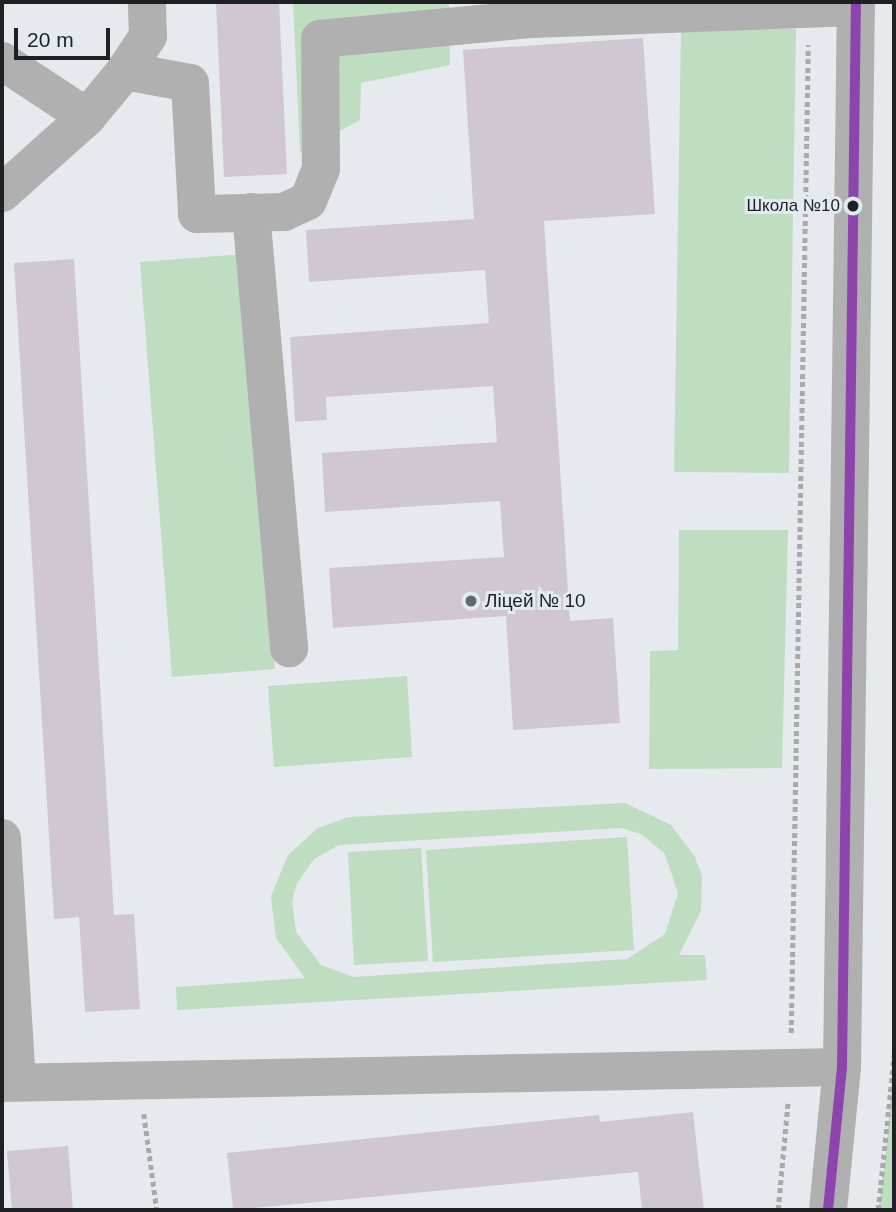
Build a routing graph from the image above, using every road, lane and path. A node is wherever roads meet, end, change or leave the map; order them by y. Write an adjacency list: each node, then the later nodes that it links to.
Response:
1 (147, 2): 5 (street)
2 (856, 5): 3 (street); 13 (street)
3 (809, 9): 8 (street); 12 (path)
4 (2, 61): 6 (street)
5 (125, 71): 6 (street); 8 (street)
6 (87, 117): 7 (street)
7 (2, 193)
8 (251, 212): 9 (street)
9 (289, 648)
10 (2, 838): 14 (street)
11 (894, 1054): 19 (path)
12 (791, 1066): 13 (street); 14 (street); 17 (path)
13 (842, 1067): 18 (street)
14 (9, 1083)
15 (144, 1118): 16 (path)
16 (157, 1210)
17 (778, 1210)
18 (828, 1210)
19 (878, 1210)

